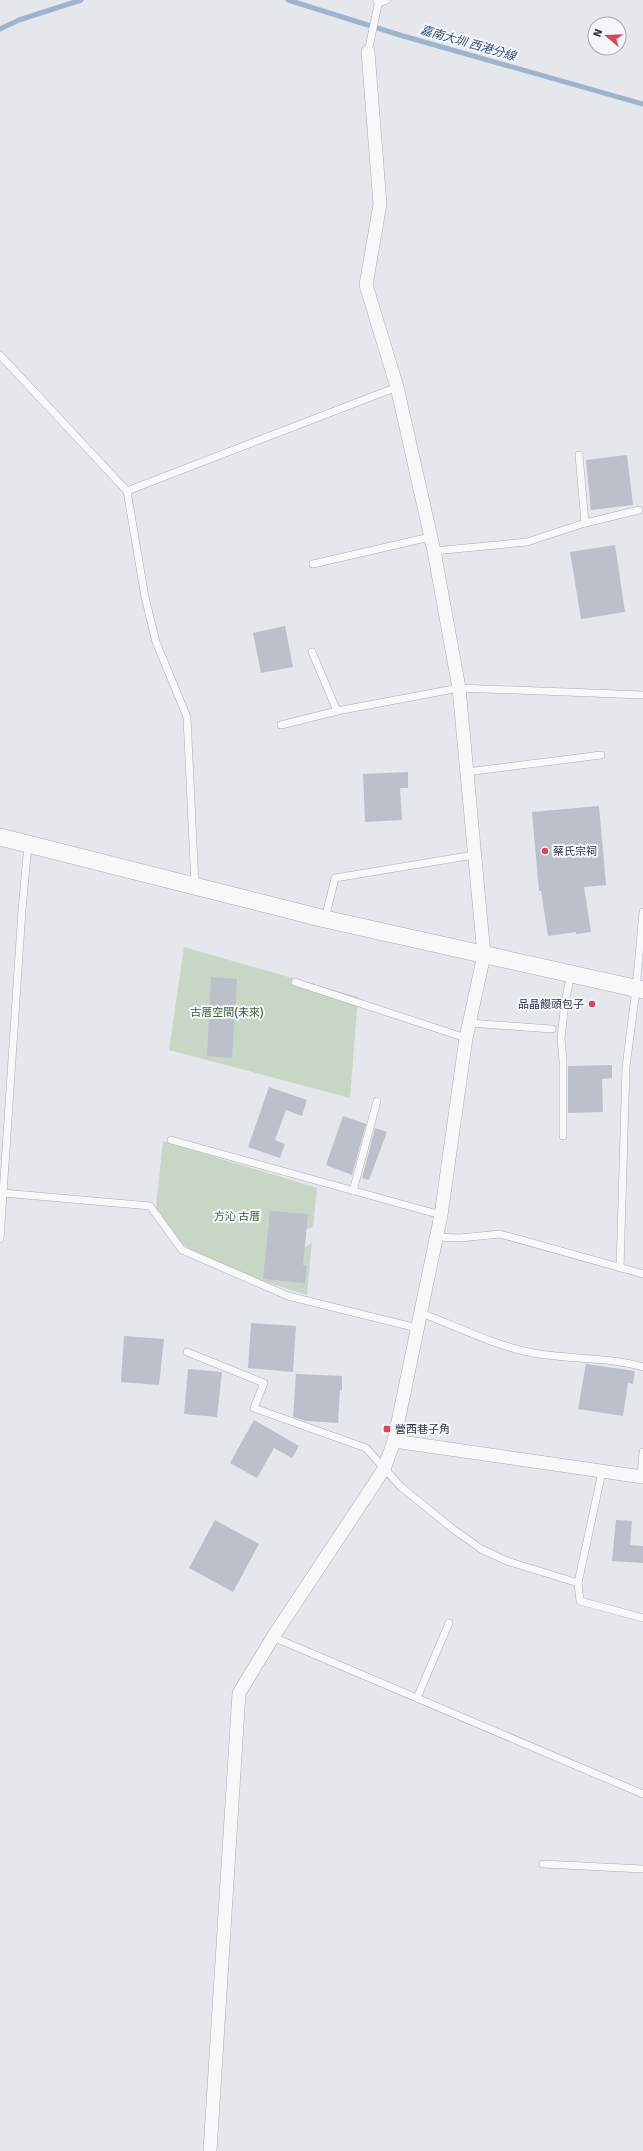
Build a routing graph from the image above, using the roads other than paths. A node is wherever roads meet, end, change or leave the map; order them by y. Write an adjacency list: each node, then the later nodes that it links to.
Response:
1 (387, 0): 2 (lane)
2 (378, 1): 3 (lane)
3 (368, 52): 5 (street)
4 (0, 355): 7 (lane)
5 (396, 388): 7 (lane); 10 (street)
6 (579, 455): 9 (lane)
7 (127, 491): 23 (lane)
8 (639, 510): 9 (lane)
9 (585, 523): 11 (lane)
10 (430, 537): 11 (street); 12 (lane)
11 (434, 551): 14 (street)
12 (313, 564)
13 (312, 652): 16 (lane)
14 (459, 688): 15 (lane); 16 (lane); 19 (street)
15 (643, 695)
16 (336, 711): 17 (lane)
17 (281, 725)
18 (601, 755): 19 (lane)
19 (467, 772): 22 (street)
20 (0, 837): 21 (street)
21 (28, 844): 23 (street); 37 (lane)
22 (474, 855): 25 (lane); 26 (street)
23 (195, 887): 25 (street)
24 (643, 912): 29 (lane)
25 (325, 919): 26 (street)
26 (484, 955): 27 (street); 30 (street)
27 (571, 974): 29 (street); 34 (lane)
28 (295, 982): 32 (lane)
29 (640, 990): 41 (lane)
30 (469, 1022): 31 (lane); 32 (street)
31 (552, 1029)
32 (466, 1038): 38 (street)
33 (377, 1101): 36 (lane)
34 (563, 1136)
35 (171, 1140): 36 (lane)
36 (353, 1190): 38 (lane)
37 (3, 1193): 40 (lane); 44 (lane)
38 (441, 1215): 39 (street)
39 (436, 1237): 41 (lane); 43 (street)
40 (0, 1239)
41 (620, 1268): 42 (lane)
42 (643, 1274)
43 (421, 1313): 44 (street); 46 (lane)
44 (417, 1328): 47 (street)
45 (186, 1352): 49 (lane)
46 (643, 1367)
47 (394, 1441): 49 (street); 50 (street)
48 (643, 1452): 51 (lane)
49 (384, 1468): 52 (lane); 55 (street)
50 (602, 1472): 51 (street); 52 (lane)
51 (642, 1477)
52 (578, 1583): 53 (lane)
53 (643, 1618)
54 (449, 1622): 56 (lane)
55 (273, 1637): 56 (lane); 60 (street)
56 (417, 1698): 57 (lane)
57 (643, 1794)
58 (543, 1864): 59 (lane)
59 (643, 1869)
60 (210, 2151)

